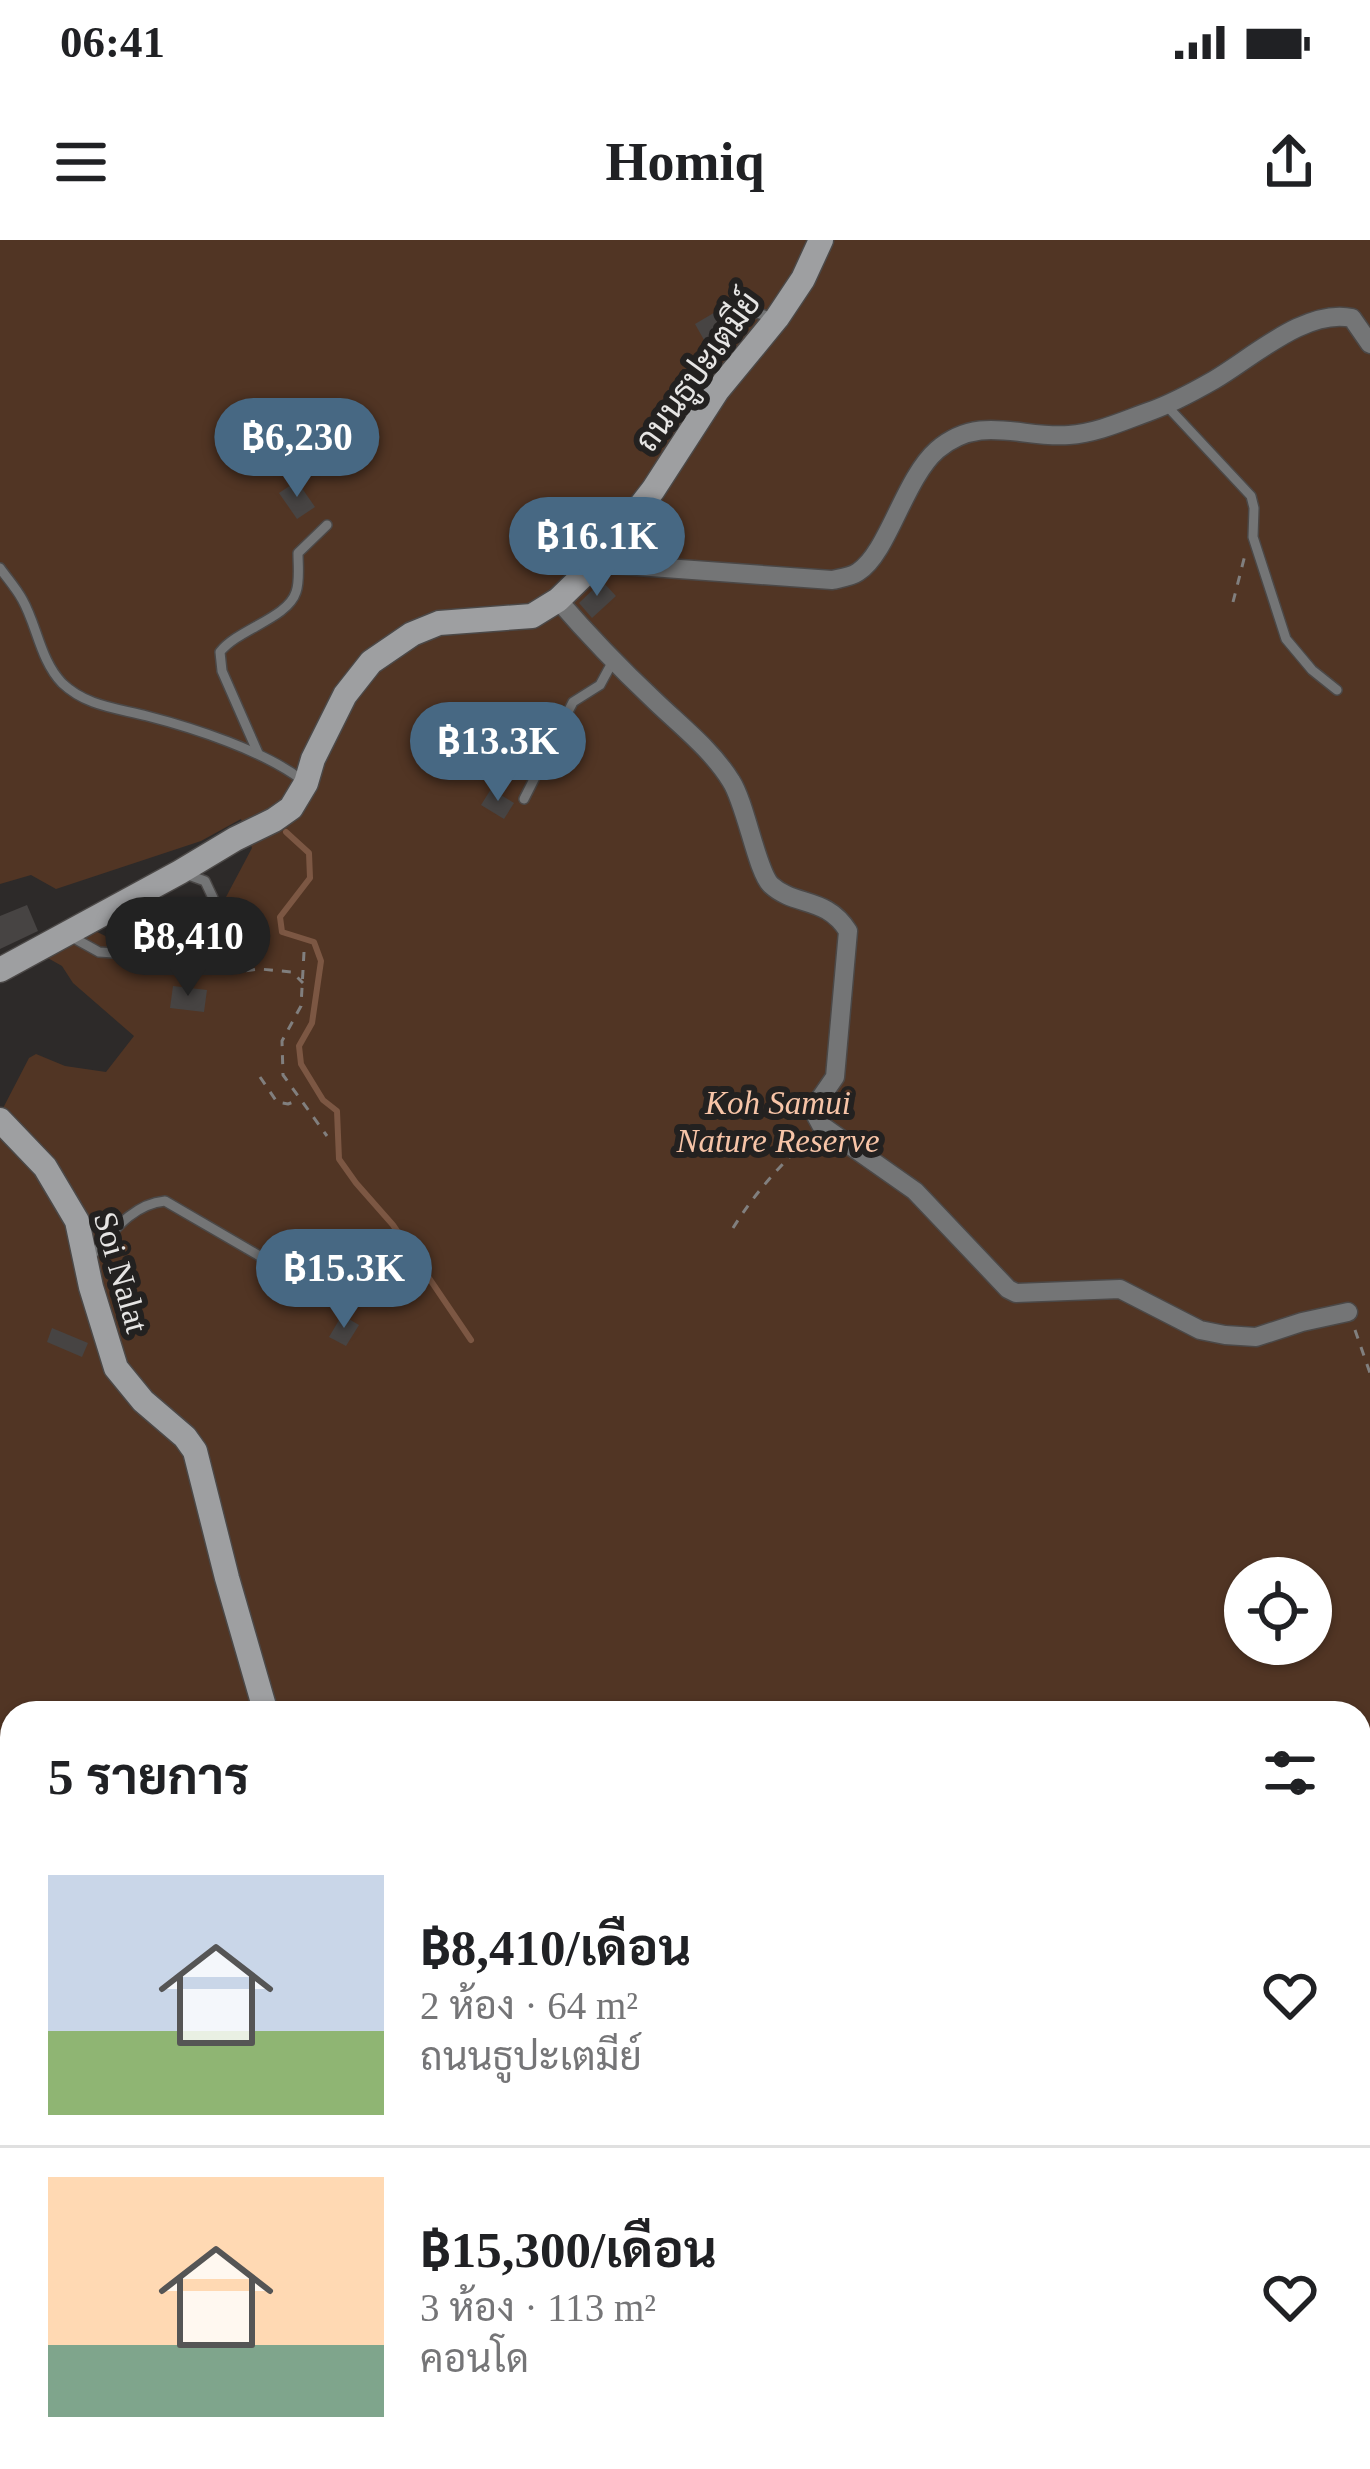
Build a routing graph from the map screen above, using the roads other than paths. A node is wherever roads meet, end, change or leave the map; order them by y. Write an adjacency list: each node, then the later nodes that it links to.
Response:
1 (821, 240): 3 (street, ถนนธูปะเตมีย์)
2 (1370, 307): 4 (street)
3 (777, 318): 5 (lane); 9 (street, ถนนธูปะเตมีย์)
4 (1352, 318): 6 (street); 7 (street)
5 (733, 319)
6 (1370, 344)
7 (1166, 405): 9 (street); 13 (lane)
8 (327, 525): 14 (lane)
9 (596, 563): 11 (street, ถนนธูปะเตมีย์)
10 (0, 568): 14 (lane)
11 (558, 600): 12 (street); 15 (street, ถนนธูปะเตมีย์)
12 (613, 661): 16 (lane); 23 (street)
13 (1337, 690)
14 (258, 753): 15 (lane)
15 (306, 783): 17 (street, ถนนธูปะเตมีย์)
16 (524, 799)
17 (180, 872): 18 (street, ถนนธูปะเตมีย์); 18 (lane)
18 (68, 935): 19 (street, ถนนธูปะเตมีย์)
19 (0, 970)
20 (0, 1120): 21 (street, Soi Nalat)
21 (87, 1260): 22 (lane); 24 (street, Soi Nalat)
22 (294, 1276)
23 (1348, 1312)
24 (262, 1701)

